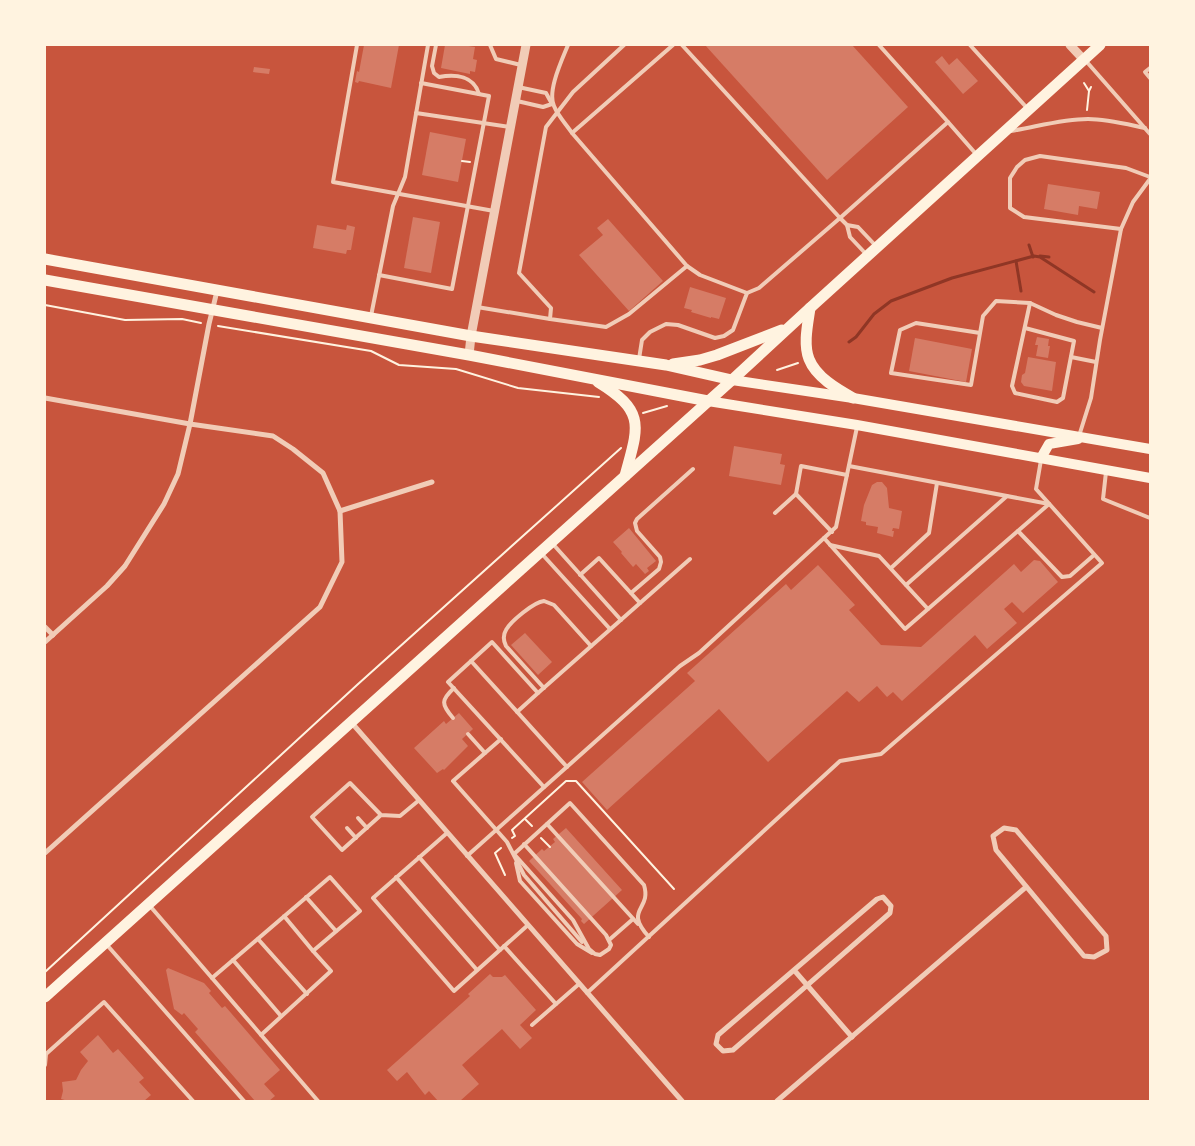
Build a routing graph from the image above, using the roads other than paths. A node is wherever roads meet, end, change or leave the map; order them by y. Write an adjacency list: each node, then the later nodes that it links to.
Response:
1 (357, 45): 35 (lane)
2 (428, 45): 18 (lane)
3 (436, 45): 20 (lane)
4 (490, 45): 15 (lane)
5 (526, 45): 15 (street)
6 (568, 45): 22 (lane)
7 (624, 45): 24 (lane)
8 (673, 45): 31 (lane)
9 (682, 45): 38 (lane)
10 (879, 45): 26 (lane)
11 (970, 45): 23 (lane)
12 (1070, 45): 14 (street)
13 (1100, 45): 14 (main road)
14 (1084, 60): 23 (main road); 29 (lane)
15 (521, 65): 19 (street)
16 (1150, 68): 17 (lane)
17 (1150, 78)
18 (421, 83): 20 (lane); 25 (lane)
19 (517, 86): 21 (street); 22 (lane)
20 (479, 94): 27 (lane)
21 (514, 100): 22 (lane); 28 (street)
22 (552, 104): 24 (lane)
23 (1029, 110): 30 (main road)
24 (557, 112): 31 (lane); 54 (lane)
25 (416, 113): 27 (lane); 35 (lane)
26 (948, 122): 33 (lane); 38 (lane)
27 (484, 123): 28 (lane); 36 (lane)
28 (510, 127): 37 (street)
29 (1145, 128): 30 (lane); 32 (lane)
30 (1004, 132): 33 (main road)
31 (572, 133): 44 (lane)
32 (1150, 134)
33 (978, 156): 41 (main road)
34 (1150, 178): 40 (lane); 40 (lane)
35 (400, 193): 36 (lane); 45 (lane)
36 (468, 205): 37 (lane); 45 (lane)
37 (494, 211): 50 (street)
38 (840, 218): 39 (lane); 48 (lane)
39 (847, 225): 41 (lane); 42 (lane)
40 (1121, 228): 57 (lane)
41 (877, 247): 42 (main road)
42 (867, 256): 51 (main road)
43 (45, 259): 47 (main road)
44 (687, 266): 48 (lane); 54 (lane)
45 (379, 275): 53 (lane)
46 (45, 280): 52 (main road)
47 (217, 291): 52 (street); 53 (main road)
48 (747, 293): 62 (lane)
49 (1030, 303): 56 (lane); 57 (lane); 58 (lane)
50 (477, 307): 54 (lane); 59 (street)
51 (810, 308): 55 (main road); 68 (main road)
52 (213, 310): 60 (main road); 70 (street)
53 (370, 317): 59 (main road)
54 (550, 319)
55 (788, 328): 64 (main road); 66 (main road)
56 (1025, 328): 61 (lane); 61 (lane)
57 (1102, 328): 63 (lane)
58 (980, 333): 58 (lane)
59 (471, 336): 60 (street); 62 (main road)
60 (470, 355): 65 (main road)
61 (1071, 357): 63 (lane)
62 (639, 361): 64 (main road)
63 (1096, 362): 72 (lane)
64 (666, 365): 66 (main road)
65 (592, 379): 69 (main road); 79 (main road)
66 (732, 380): 68 (main road); 69 (main road)
67 (45, 398): 70 (street)
68 (853, 398): 72 (main road)
69 (708, 400): 71 (main road); 79 (main road)
70 (190, 424): 86 (street); 106 (street)
71 (857, 425): 74 (main road); 75 (lane)
72 (1083, 437): 73 (main road); 74 (main road)
73 (1150, 448)
74 (1041, 458): 77 (main road); 85 (lane)
75 (849, 466): 78 (lane); 82 (lane)
76 (693, 469): 100 (lane)
77 (1106, 470): 80 (main road); 88 (lane)
78 (847, 475): 83 (lane); 90 (lane)
79 (625, 476): 92 (main road)
80 (1150, 478)
81 (432, 482): 86 (street)
82 (937, 483): 84 (lane); 97 (lane)
83 (796, 494): 87 (lane); 90 (lane)
84 (1007, 496): 85 (lane); 99 (lane)
85 (1049, 504): 89 (lane); 95 (lane)
86 (340, 511): 135 (street)
87 (775, 513)
88 (1150, 518)
89 (1018, 531): 95 (lane); 102 (lane)
90 (832, 532): 91 (lane)
91 (824, 538): 93 (lane); 119 (lane)
92 (551, 542): 94 (main road); 98 (lane)
93 (830, 545): 97 (lane); 102 (lane)
94 (540, 552): 105 (lane); 115 (main road)
95 (1094, 555): 148 (lane)
96 (690, 559): 101 (lane)
97 (890, 568): 99 (lane)
98 (580, 574): 100 (lane); 103 (lane)
99 (906, 585): 102 (lane)
100 (631, 593): 101 (lane)
101 (640, 603): 103 (lane)
102 (928, 609)
103 (621, 620): 105 (lane)
104 (45, 627): 106 (street)
105 (610, 629): 108 (lane)
106 (52, 635): 107 (street)
107 (45, 642)
108 (591, 646): 111 (lane); 111 (lane)
109 (471, 661): 110 (lane); 112 (lane); 113 (lane)
110 (454, 688): 114 (lane); 117 (lane)
111 (544, 688): 112 (lane)
112 (538, 693): 113 (lane)
113 (517, 712): 119 (lane)
114 (453, 718)
115 (351, 722): 123 (street); 142 (main road)
116 (468, 734): 118 (lane)
117 (500, 739): 118 (lane); 120 (lane)
118 (485, 753): 131 (lane)
119 (567, 767): 120 (lane)
120 (544, 787): 131 (lane)
121 (337, 795): 122 (lane); 124 (lane); 126 (lane)
122 (341, 800)
123 (418, 800): 126 (lane); 132 (street)
124 (326, 805): 125 (lane); 133 (lane)
125 (330, 810)
126 (381, 815): 130 (lane)
127 (358, 818): 130 (lane)
128 (547, 824): 134 (lane); 144 (lane); 146 (lane)
129 (347, 828): 133 (lane)
130 (367, 828): 133 (lane)
131 (496, 830): 136 (lane); 137 (lane)
132 (446, 833): 137 (street); 138 (lane)
133 (356, 838)
134 (524, 844): 136 (lane); 150 (lane)
135 (45, 853)
136 (514, 854): 153 (lane); 153 (lane); 156 (lane)
137 (467, 856): 145 (street)
138 (419, 857): 139 (lane); 154 (lane)
139 (396, 877): 158 (lane); 158 (lane)
140 (1026, 887): 140 (street); 170 (street)
141 (306, 897): 143 (lane); 147 (lane); 147 (lane)
142 (148, 904): 151 (main road); 160 (lane)
143 (284, 916): 149 (lane); 155 (lane)
144 (633, 919): 146 (lane); 150 (lane)
145 (528, 925): 152 (lane); 161 (street)
146 (639, 926): 148 (lane)
147 (336, 931): 155 (lane)
148 (649, 937): 163 (lane)
149 (258, 939): 157 (lane); 164 (lane)
150 (609, 940): 156 (lane)
151 (106, 943): 165 (main road); 173 (lane)
152 (504, 946): 154 (lane); 166 (lane)
153 (589, 949): 156 (lane)
154 (500, 950): 158 (lane)
155 (313, 951): 164 (lane)
156 (595, 954)
157 (233, 960): 160 (lane); 167 (lane)
158 (477, 970)
159 (794, 970): 162 (street); 162 (street); 162 (street)
160 (212, 978): 169 (lane)
161 (579, 984): 163 (street); 166 (lane)
162 (807, 986): 170 (street)
163 (587, 993): 175 (street)
164 (306, 994): 167 (lane)
165 (45, 997)
166 (556, 1004): 168 (lane)
167 (281, 1016): 169 (lane)
168 (532, 1025)
169 (261, 1034): 174 (lane)
170 (852, 1036): 176 (street)
171 (45, 1065): 172 (lane)
172 (193, 1101)
173 (244, 1101)
174 (318, 1101)
175 (682, 1101)
176 (777, 1101)

